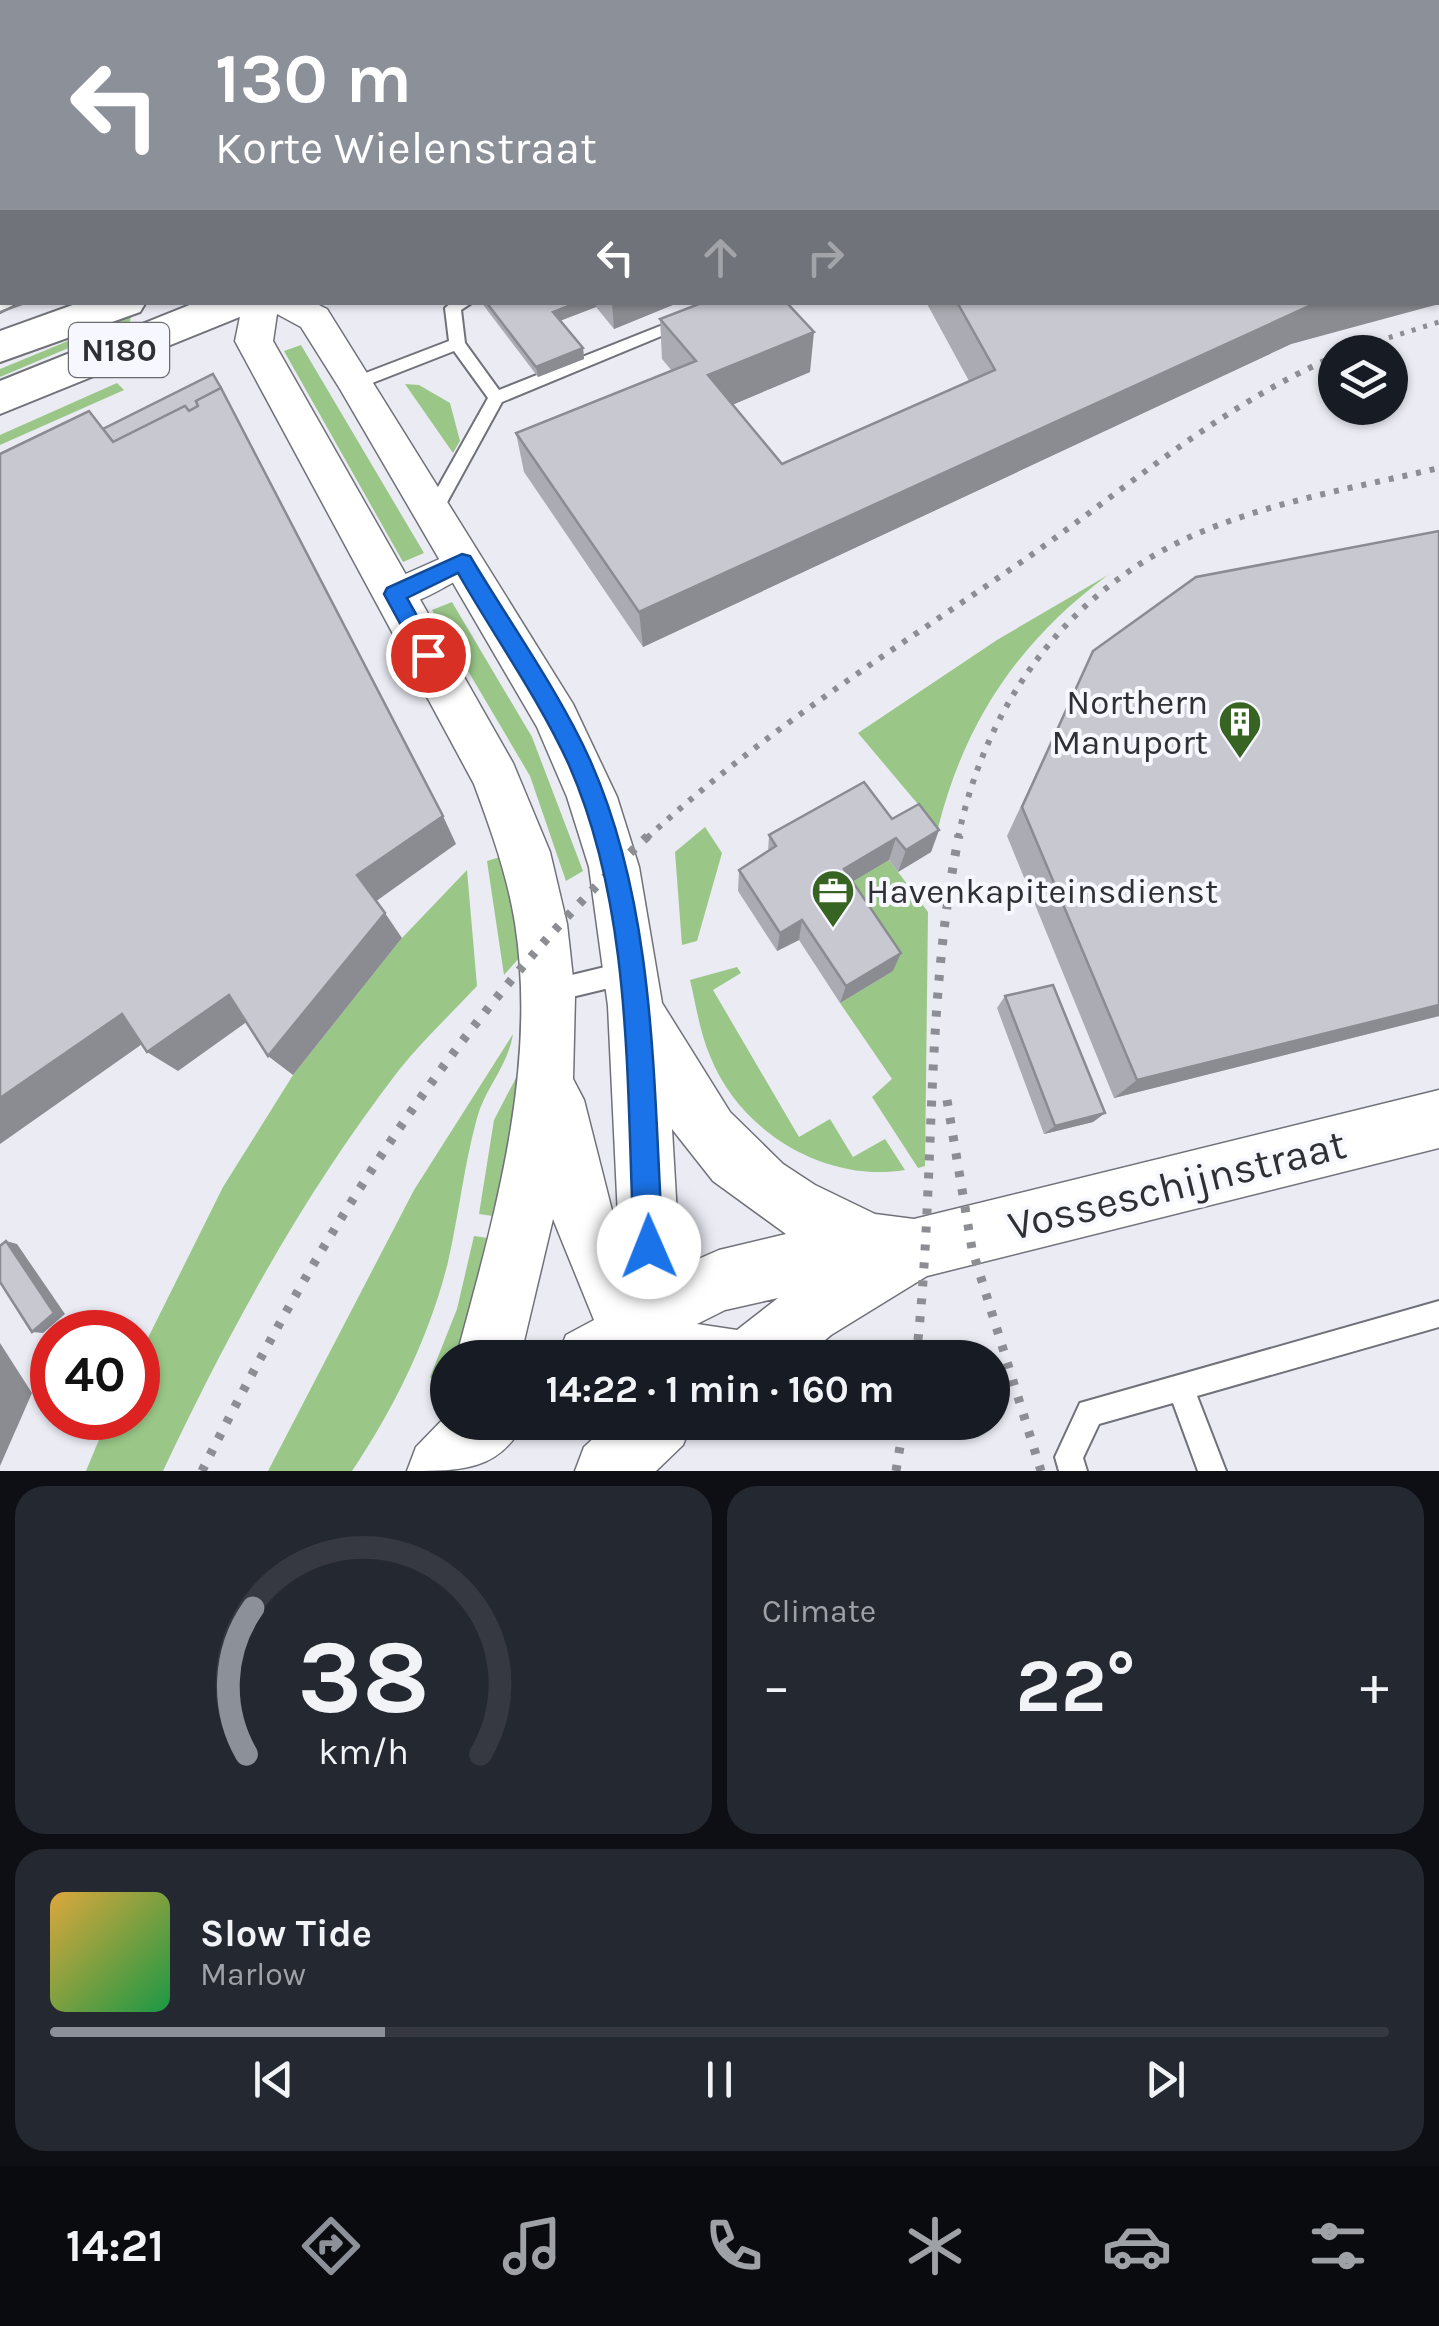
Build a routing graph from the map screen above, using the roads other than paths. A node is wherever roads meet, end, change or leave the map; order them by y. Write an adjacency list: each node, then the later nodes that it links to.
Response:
1 (117, 305): 8 (main road, N180)
2 (230, 305): 10 (main road, N180)
3 (261, 305): 14 (street)
4 (290, 305): 9 (street)
5 (459, 305): 7 (lane)
6 (720, 305): 11 (lane)
7 (457, 344): 9 (lane); 11 (lane)
8 (0, 347)
9 (356, 383): 12 (street)
10 (0, 398)
11 (496, 398): 12 (lane)
12 (433, 512): 13 (street)
13 (462, 562): 14 (street); 15 (street)
14 (395, 594): 16 (street)
15 (632, 989): 16 (lane); 19 (street); 23 (street)
16 (549, 992): 17 (street)
17 (549, 1072): 21 (street); 22 (street)
18 (1439, 1119): 19 (street, Vosseschijnstraat)
19 (895, 1247): 24 (street, Vosseschijnstraat); 25 (street, Vosseschijnstraat)
20 (1439, 1314): 26 (lane)
21 (493, 1340)
22 (638, 1340)
23 (640, 1340)
24 (643, 1340)
25 (775, 1340)
26 (1180, 1387): 31 (lane); 32 (lane)
27 (618, 1440): 29 (street)
28 (641, 1440): 30 (street)
29 (592, 1471)
30 (608, 1471)
31 (1073, 1471)
32 (1212, 1471)

